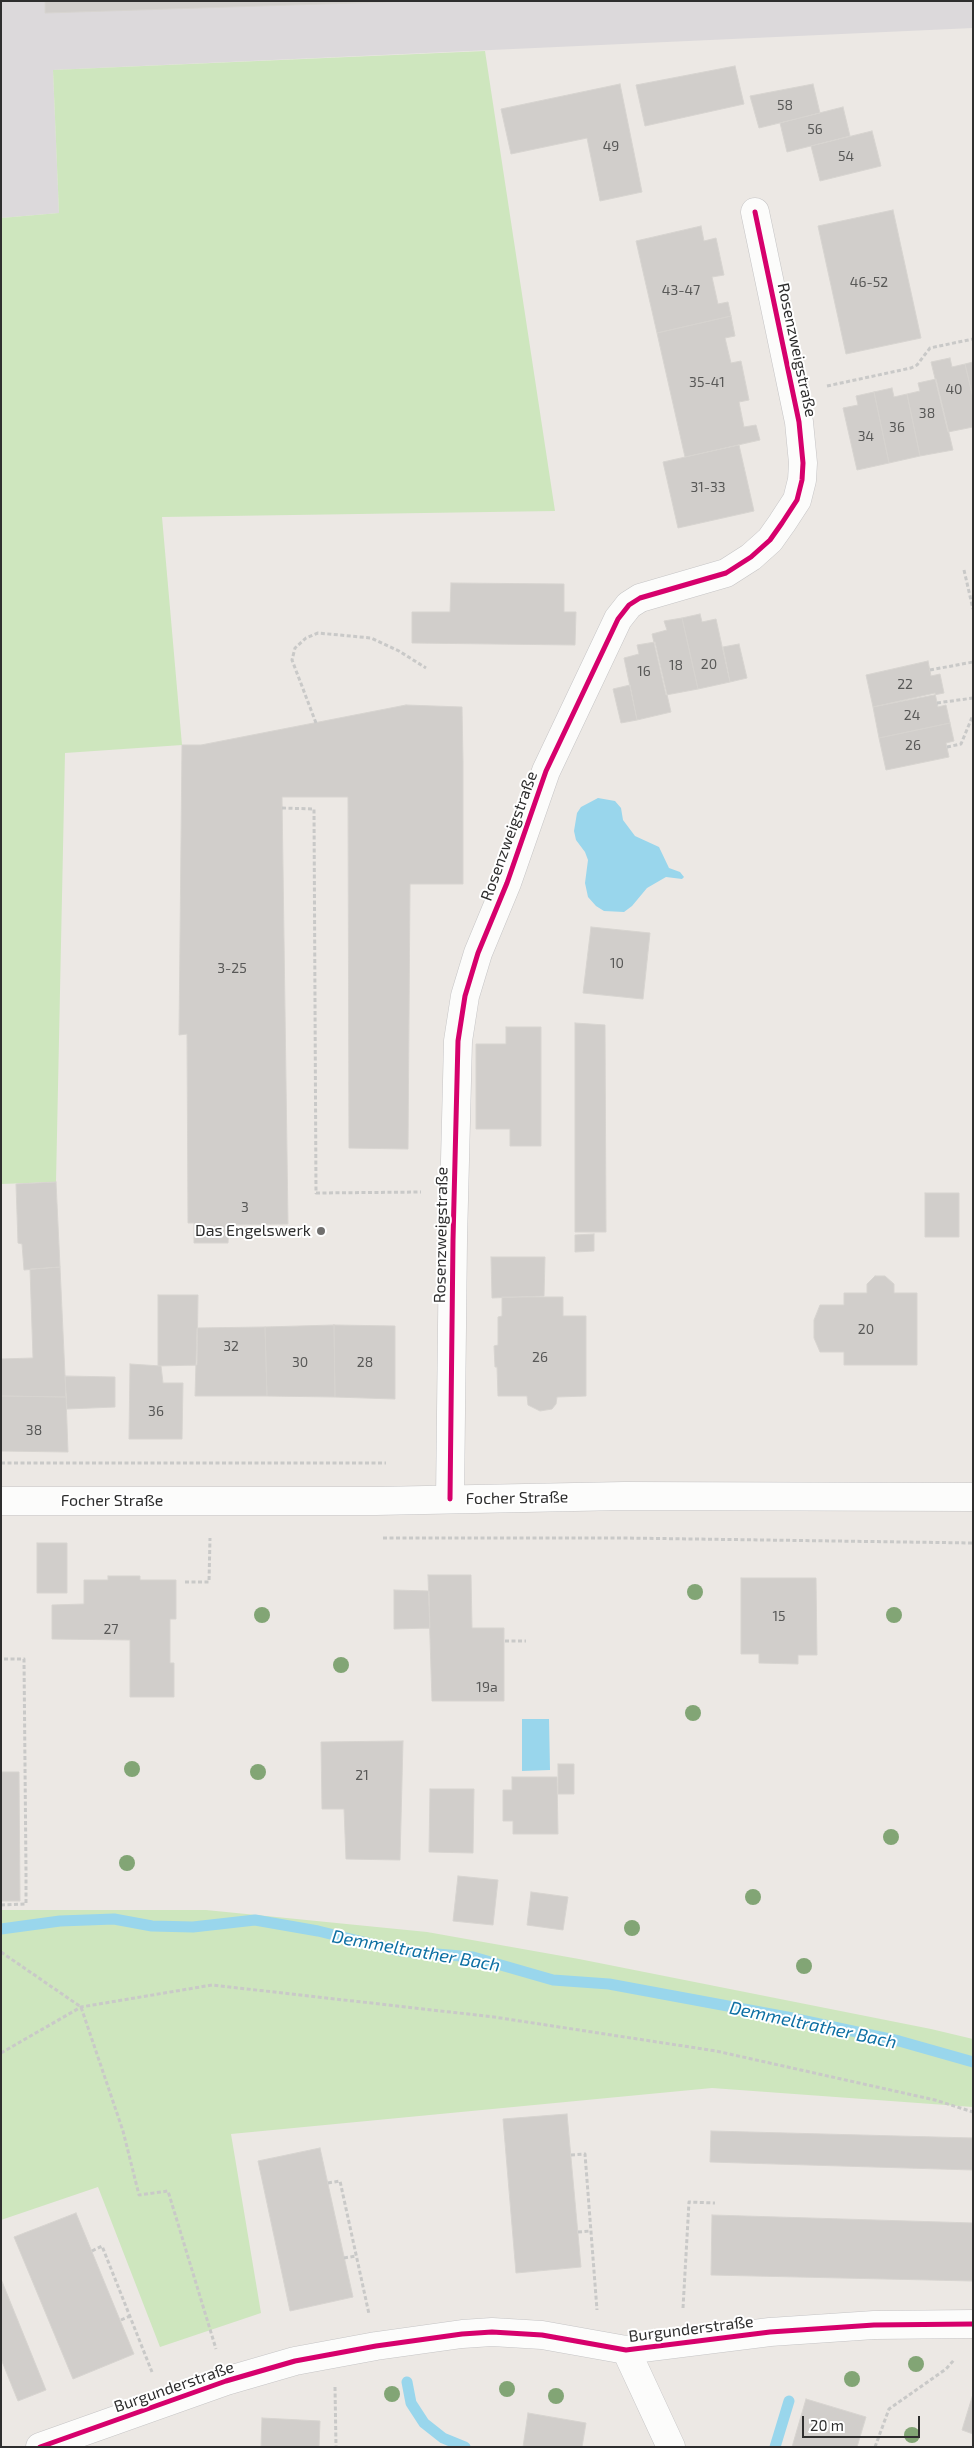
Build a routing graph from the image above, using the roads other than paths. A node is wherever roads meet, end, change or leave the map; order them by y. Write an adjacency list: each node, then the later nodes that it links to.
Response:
1 (755, 212): 3 (street, Rosenzweigstraße)
2 (973, 1497): 3 (street, Focher Straße)
3 (450, 1499): 4 (street, Focher Straße)
4 (1, 1501)
5 (967, 2324): 6 (street, Burgunderstraße)
6 (613, 2348): 7 (street, Burgunderstraße); 8 (street)
7 (40, 2447)
8 (671, 2447)

